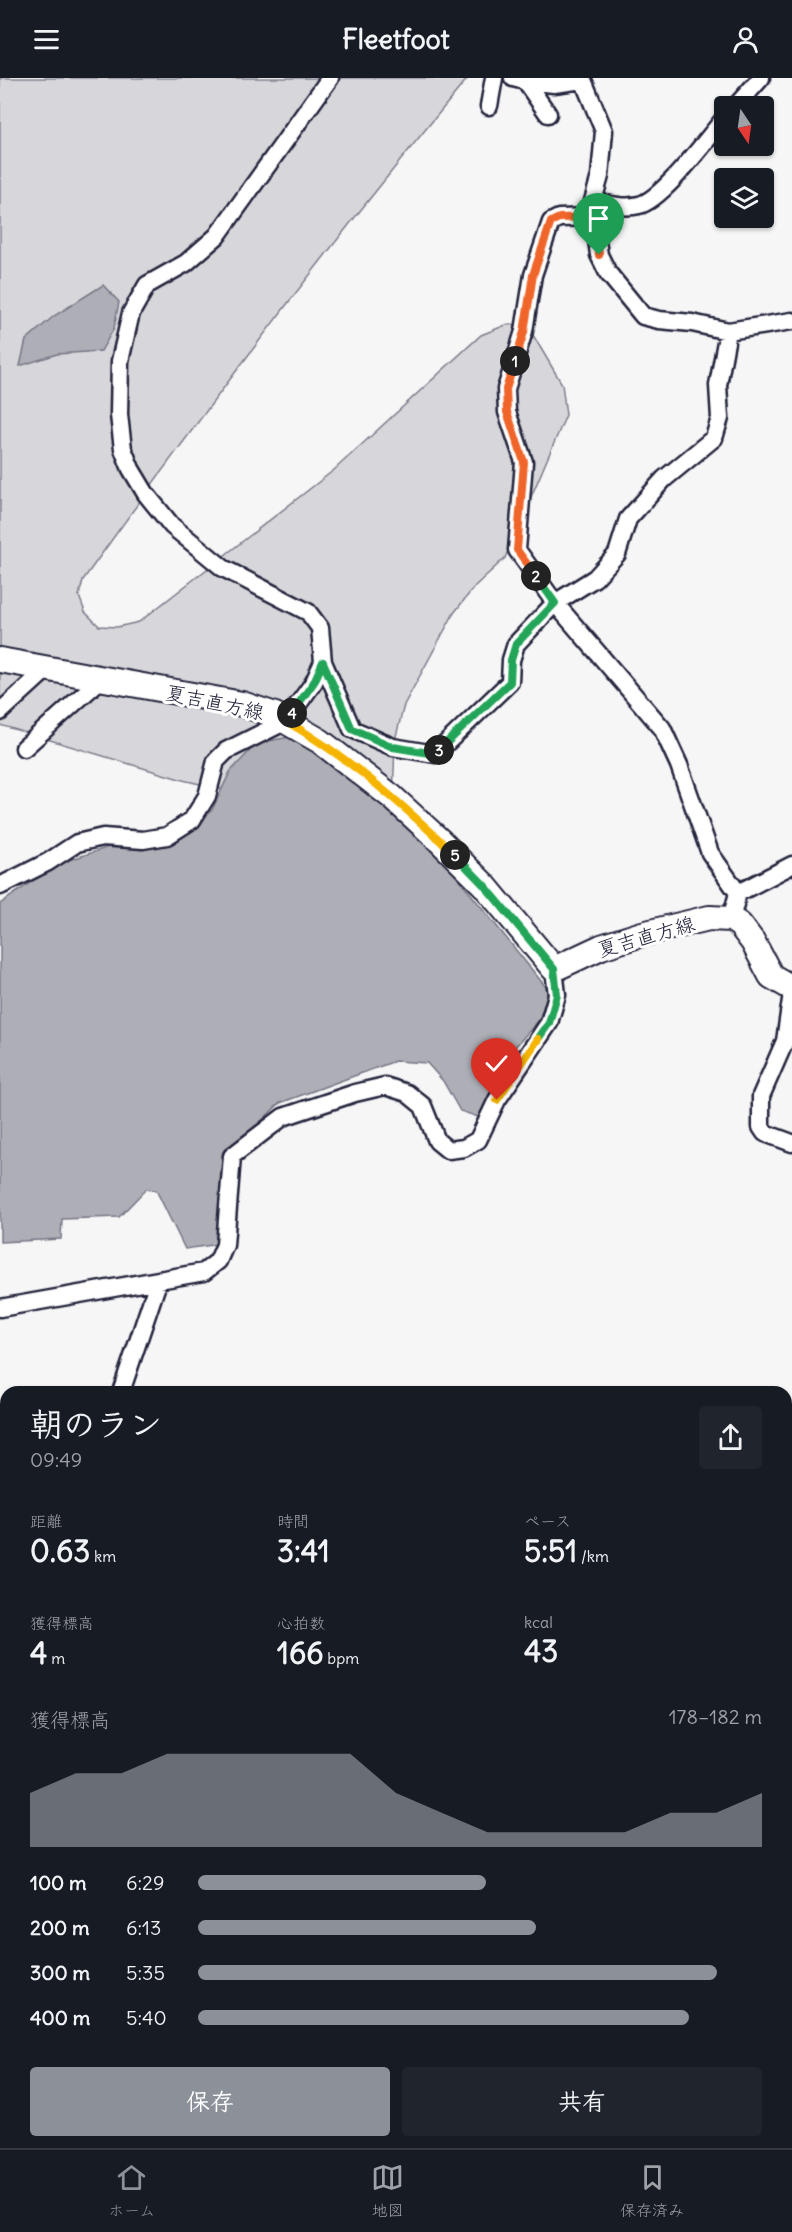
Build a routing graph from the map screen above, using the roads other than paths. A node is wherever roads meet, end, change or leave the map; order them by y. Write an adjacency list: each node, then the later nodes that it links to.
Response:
1 (330, 78): 14 (street)
2 (494, 78): 6 (street)
3 (761, 78): 5 (street)
4 (519, 80): 7 (street); 9 (street)
5 (745, 96)
6 (489, 106)
7 (548, 114)
8 (714, 131): 9 (street)
9 (599, 210): 11 (street); 12 (street)
10 (792, 321): 11 (street)
11 (728, 331): 12 (street)
12 (555, 603): 14 (street); 22 (street)
13 (0, 660): 15 (main road, 夏吉直方線)
14 (323, 662): 18 (street)
15 (47, 669): 16 (main road, 夏吉直方線); 17 (street)
16 (101, 679): 18 (main road, 夏吉直方線); 19 (street)
17 (0, 712)
18 (286, 721): 21 (street); 24 (main road, 夏吉直方線)
19 (24, 748)
20 (792, 865): 22 (street)
21 (0, 886)
22 (738, 893): 23 (street)
23 (730, 920): 24 (main road, 夏吉直方線); 25 (main road)
24 (554, 969): 28 (street)
25 (792, 988)
26 (792, 993): 27 (street)
27 (792, 1143)
28 (158, 1282): 29 (street); 30 (street)
29 (0, 1308)
30 (124, 1386)

